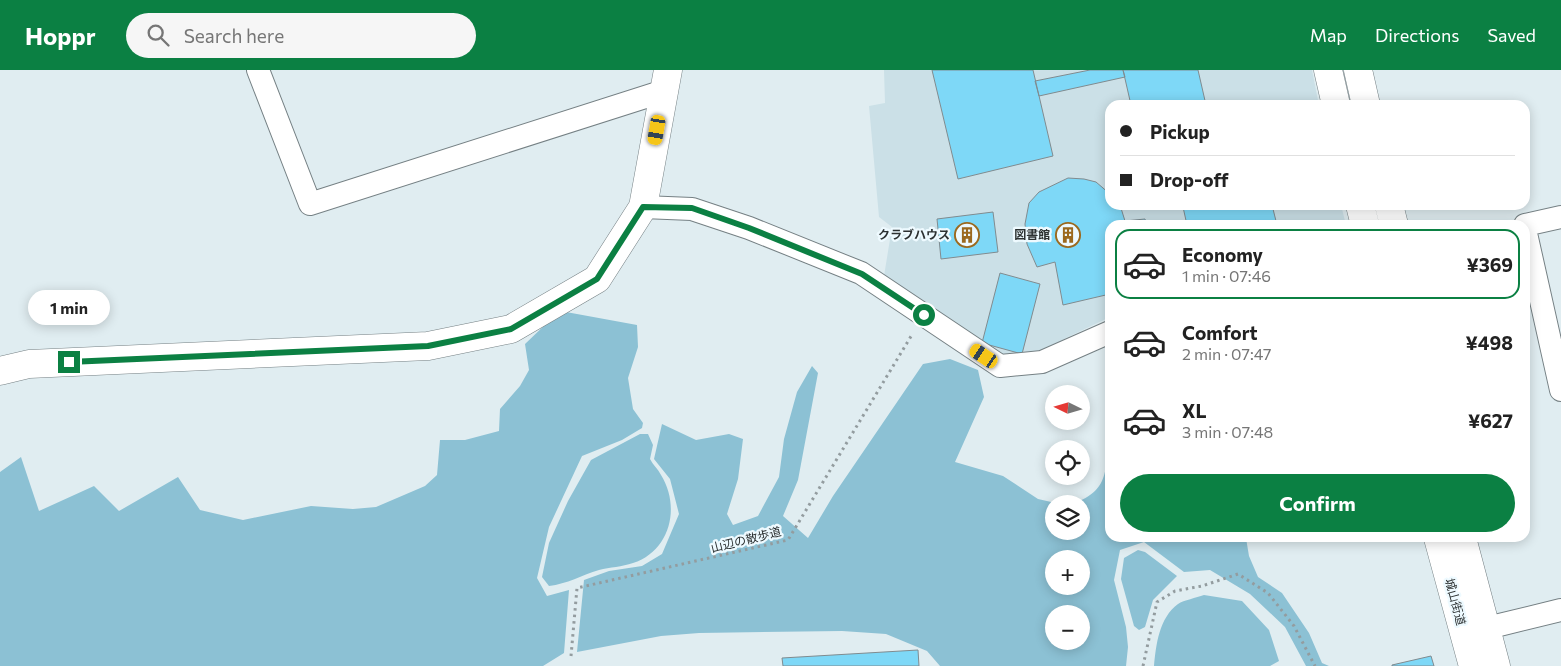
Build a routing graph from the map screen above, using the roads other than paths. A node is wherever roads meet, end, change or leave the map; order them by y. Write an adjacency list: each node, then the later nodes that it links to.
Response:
1 (258, 70): 4 (street)
2 (1328, 70): 5 (street)
3 (1358, 70): 6 (street)
4 (666, 80): 7 (street)
5 (1335, 100)
6 (1365, 100)
7 (643, 207): 11 (street); 12 (street)
8 (1561, 217): 9 (street)
9 (1530, 224)
10 (1530, 251): 13 (street)
11 (1105, 334)
12 (0, 371)
13 (1561, 390)
14 (1439, 542): 18 (street, 城山街道)
15 (1463, 542): 17 (street, 城山街道)
16 (1561, 610): 17 (street)
17 (1487, 628): 19 (street, 城山街道)
18 (1473, 666)
19 (1496, 666)

